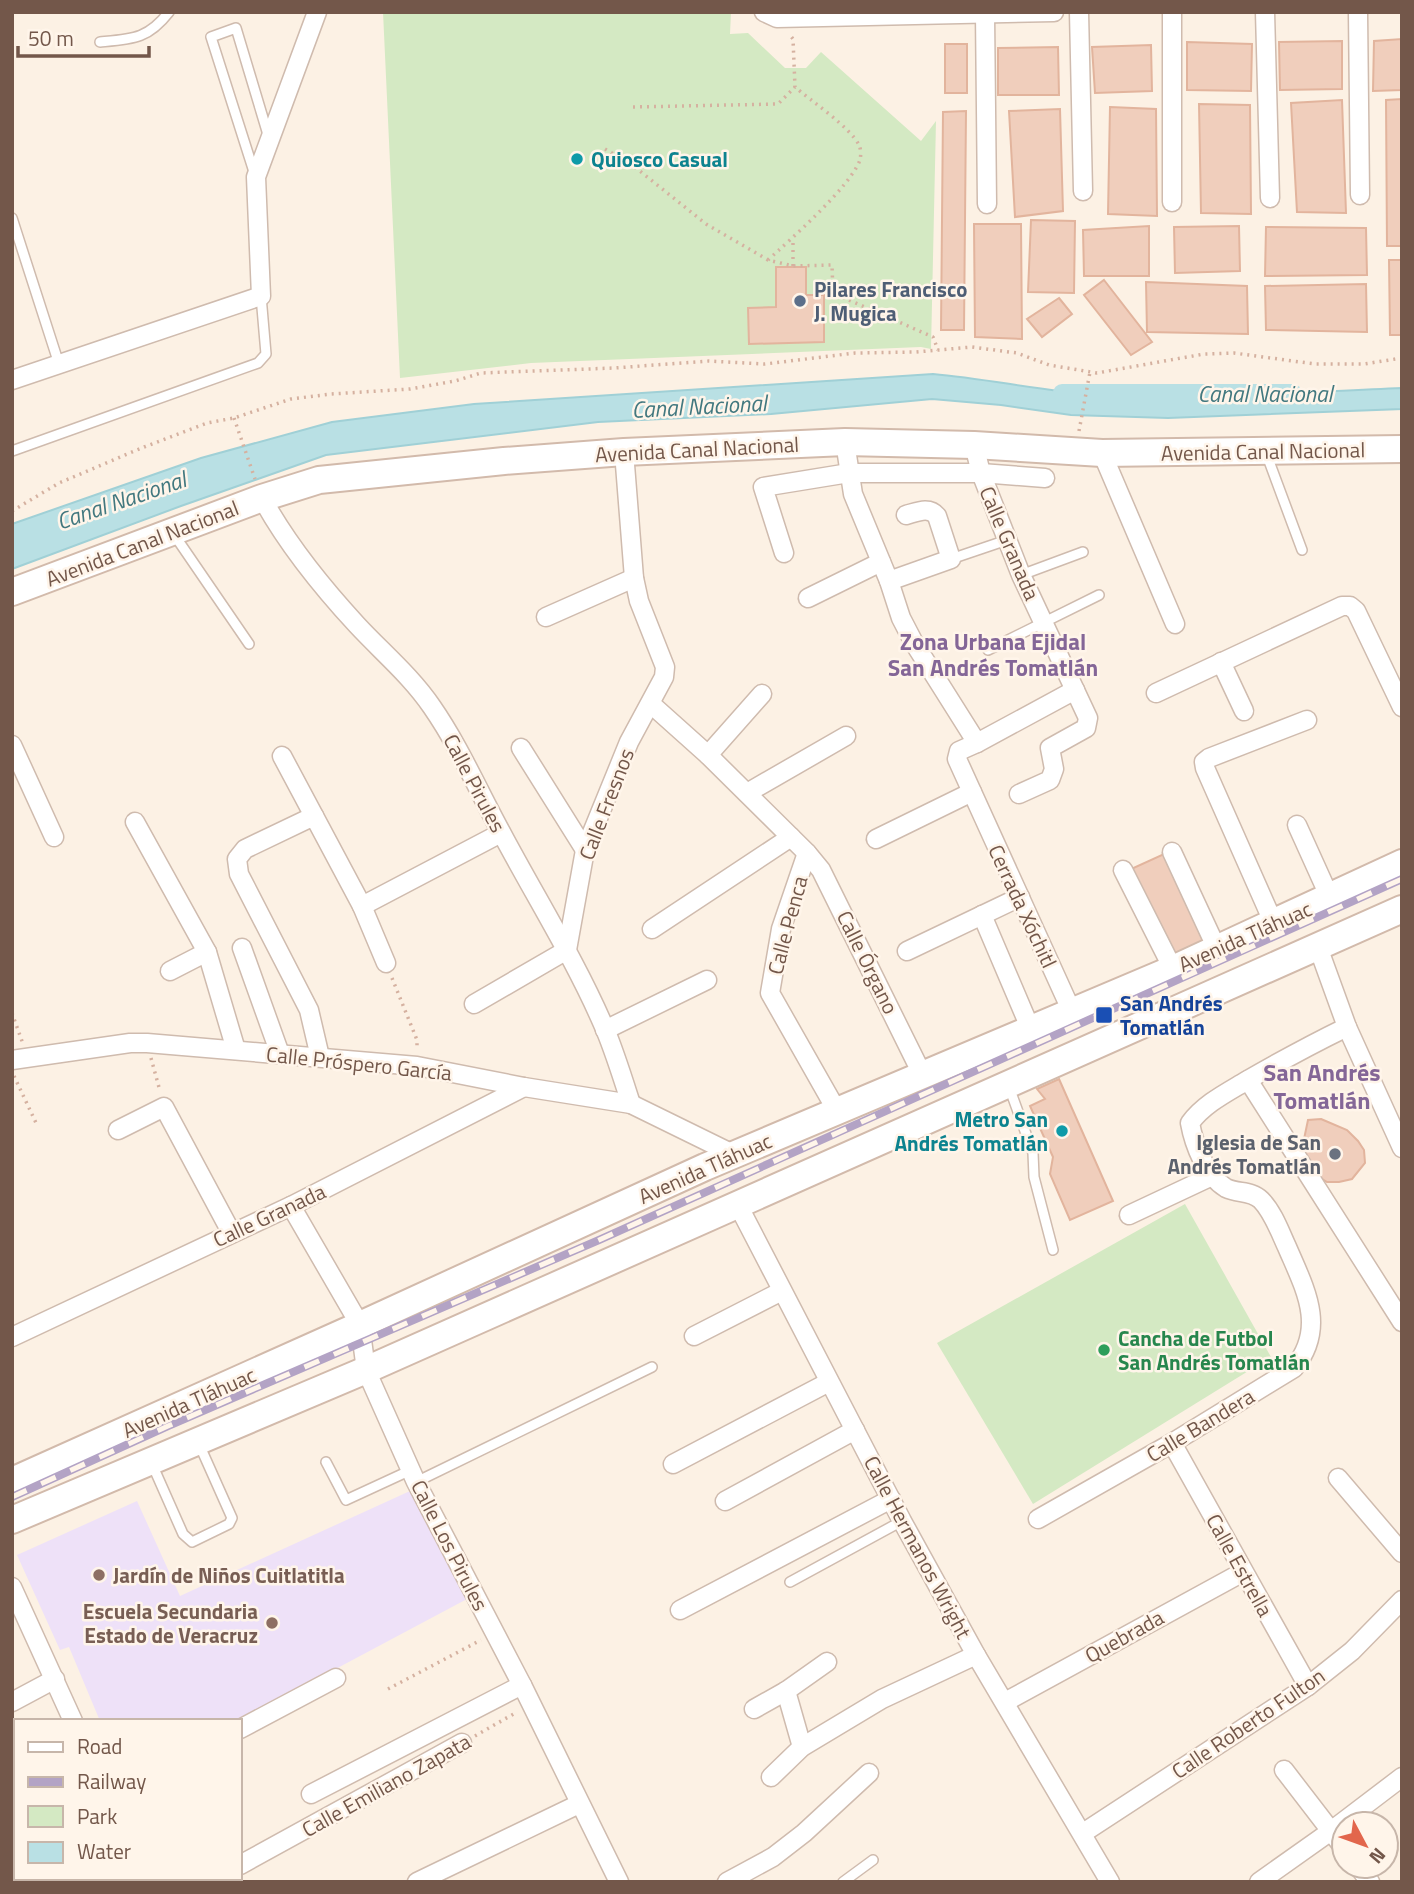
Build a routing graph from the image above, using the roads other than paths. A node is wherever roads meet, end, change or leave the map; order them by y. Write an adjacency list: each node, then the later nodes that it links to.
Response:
1 (169, 12): 10 (lane)
2 (1054, 12): 8 (street)
3 (1079, 12): 13 (street)
4 (1172, 12): 16 (street)
5 (1265, 12): 15 (street)
6 (1359, 12): 14 (street)
7 (317, 13): 11 (street)
8 (985, 14): 9 (street); 17 (street)
9 (771, 15)
10 (100, 42)
11 (270, 139): 12 (street); 12 (lane)
12 (256, 177): 19 (street)
13 (1083, 191)
14 (1360, 195)
15 (1270, 198)
16 (1172, 202)
17 (987, 204)
18 (12, 218): 20 (lane)
19 (261, 296): 20 (street); 25 (lane)
20 (59, 364): 21 (street)
21 (12, 380)
22 (845, 442): 23 (main road, Avenida Canal Nacional); 26 (main road, Avenida Canal Nacional); 29 (street)
23 (974, 445): 28 (main road, Avenida Canal Nacional); 30 (street, Calle Granada)
24 (1402, 449): 27 (main road, Avenida Canal Nacional)
25 (12, 451)
26 (624, 452): 32 (main road, Avenida Canal Nacional); 42 (street, Calle Fresnos)
27 (1266, 452): 28 (main road, Avenida Canal Nacional); 36 (lane)
28 (1102, 453): 49 (street)
29 (849, 472): 30 (street); 38 (street); 40 (street)
30 (981, 473): 31 (street); 35 (street, Calle Granada)
31 (1045, 478)
32 (259, 491): 34 (main road, Avenida Canal Nacional); 72 (street, Calle Pirules)
33 (906, 514): 39 (street)
34 (172, 532): 44 (main road, Avenida Canal Nacional); 50 (lane)
35 (1007, 540): 39 (lane); 41 (street, Calle Granada)
36 (1302, 550)
37 (1083, 552): 41 (lane)
38 (783, 553)
39 (951, 559): 43 (street)
40 (881, 562): 43 (street); 46 (street)
41 (1021, 575): 48 (street, Calle Granada)
42 (634, 578): 47 (street); 56 (street, Calle Fresnos)
43 (889, 581): 61 (street)
44 (12, 592)
45 (1099, 595): 48 (lane)
46 (807, 598)
47 (546, 617)
48 (1044, 624): 51 (lane); 53 (street, Calle Granada)
49 (1175, 624)
50 (249, 644)
51 (988, 650)
52 (1221, 662): 54 (street); 57 (street); 58 (street)
53 (1075, 690): 61 (street); 67 (street)
54 (1156, 693)
55 (762, 694): 64 (street)
56 (651, 704): 64 (street, Calle Penca); 76 (street, Calle Fresnos)
57 (1402, 707)
58 (1244, 712)
59 (1307, 719): 86 (street)
60 (846, 736): 66 (street)
61 (978, 743): 68 (street, Cerrada Xóchitl)
62 (12, 745): 73 (street)
63 (521, 748): 76 (street)
64 (708, 755): 66 (street, Calle Penca)
65 (282, 756): 69 (street)
66 (747, 793): 74 (street, Calle Penca)
67 (1019, 794)
68 (974, 796): 75 (street); 81 (street, Cerrada Xóchitl)
69 (314, 816): 83 (street); 105 (street)
70 (135, 822): 93 (street)
71 (1297, 825): 82 (street)
72 (501, 833): 83 (street); 91 (street, Calle Pirules)
73 (54, 837)
74 (791, 837): 78 (street, Calle Penca); 87 (street)
75 (876, 839)
76 (584, 850): 91 (street, Calle Fresnos)
77 (1172, 852): 90 (street)
78 (807, 853): 107 (street, Calle Órgano); 113 (street, Calle Penca)
79 (1402, 863): 82 (main road, Avenida Tláhuac)
80 (1123, 870): 95 (street)
81 (1020, 897): 85 (street); 99 (street, Cerrada Xóchitl)
82 (1330, 898): 86 (main road, Avenida Tláhuac)
83 (362, 906): 94 (street)
84 (1402, 909): 88 (main road, Avenida Tláhuac)
85 (982, 915): 92 (street); 102 (street)
86 (1274, 923): 90 (main road, Avenida Tláhuac)
87 (652, 929)
88 (1318, 947): 100 (street); 109 (main road, Avenida Tláhuac)
89 (242, 948): 104 (street)
90 (1217, 949): 95 (main road, Avenida Tláhuac)
91 (566, 950): 98 (street); 101 (street, Calle Pirules)
92 (907, 951)
93 (207, 952): 96 (street); 103 (street)
94 (386, 963)
95 (1172, 969): 99 (main road, Avenida Tláhuac)
96 (170, 971)
97 (707, 980): 101 (street)
98 (474, 1004)
99 (1072, 1012): 102 (main road, Avenida Tláhuac)
100 (1347, 1027): 108 (street); 116 (street)
101 (605, 1030): 112 (street, Calle Pirules)
102 (1031, 1030): 107 (main road, Avenida Tláhuac)
103 (236, 1050): 104 (street, Calle Próspero García); 106 (street, Calle Próspero García)
104 (280, 1054): 105 (street, Calle Próspero García)
105 (320, 1057): 110 (street, Calle Próspero García)
106 (20, 1059)
107 (922, 1074): 111 (main road, Avenida Tláhuac)
108 (1248, 1080): 118 (street); 125 (street)
109 (1007, 1084): 115 (main road, Avenida Tláhuac); 123 (lane)
110 (524, 1087): 112 (street, Calle Próspero García); 120 (street, Calle Granada)
111 (874, 1095): 113 (main road, Avenida Tláhuac); 115 (main road)
112 (631, 1104): 117 (street, Calle Próspero García)
113 (837, 1111): 117 (main road, Avenida Tláhuac)
114 (118, 1130): 122 (street)
115 (893, 1136): 119 (main road, Avenida Tláhuac)
116 (1402, 1149)
117 (735, 1155): 126 (main road, Avenida Tláhuac)
118 (1212, 1176): 121 (street); 134 (street, Calle Bandera)
119 (738, 1205): 124 (street, Calle Hermanos Wright); 130 (main road, Avenida Tláhuac)
120 (291, 1206): 122 (street, Calle Granada); 126 (street, Calle Los Pirules)
121 (1129, 1215)
122 (231, 1232): 127 (street, Calle Granada)
123 (1053, 1250)
124 (782, 1291): 128 (street); 131 (street, Calle Hermanos Wright)
125 (1402, 1321)
126 (360, 1325): 130 (street, Calle Los Pirules); 140 (main road, Avenida Tláhuac)
127 (14, 1330)
128 (694, 1336)
129 (652, 1367): 138 (lane)
130 (366, 1370): 133 (main road, Avenida Tláhuac); 138 (street, Calle Los Pirules)
131 (829, 1382): 132 (street, Calle Hermanos Wright); 137 (street)
132 (855, 1430): 141 (street, Calle Hermanos Wright); 142 (street)
133 (198, 1442): 135 (main road, Avenida Tláhuac); 135 (lane)
134 (1172, 1443): 143 (street, Calle Bandera); 147 (street, Calle Estrella)
135 (151, 1462): 144 (main road, Avenida Tláhuac)
136 (326, 1462): 138 (lane)
137 (673, 1464)
138 (413, 1476): 156 (street, Calle Los Pirules)
139 (1338, 1478): 146 (street)
140 (12, 1481)
141 (891, 1499): 145 (street, Calle Hermanos Wright); 151 (street)
142 (725, 1500)
143 (1038, 1519)
144 (12, 1520)
145 (902, 1521): 148 (lane); 152 (street, Calle Hermanos Wright)
146 (1402, 1553)
147 (1243, 1572): 157 (street, Calle Estrella); 160 (street, Quebrada)
148 (790, 1582)
149 (12, 1587): 155 (street)
150 (1402, 1600): 157 (street, Calle Roberto Fulton)
151 (680, 1610)
152 (976, 1655): 160 (street, Calle Hermanos Wright); 165 (street)
153 (827, 1662): 158 (street)
154 (336, 1678): 163 (street)
155 (55, 1679): 159 (street); 162 (street)
156 (523, 1685): 170 (street); 171 (street, Calle Los Pirules)
157 (1308, 1686): 175 (street, Calle Roberto Fulton)
158 (786, 1691): 161 (street); 165 (street)
159 (12, 1702)
160 (1005, 1702): 175 (street, Calle Hermanos Wright)
161 (754, 1709)
162 (72, 1719)
163 (242, 1729)
164 (462, 1743): 177 (street, Calle Emiliano Zapata)
165 (802, 1747): 168 (street)
166 (1284, 1770): 173 (street)
167 (869, 1773): 180 (street)
168 (771, 1777)
169 (1402, 1777): 172 (street)
170 (311, 1794)
171 (579, 1804): 178 (street); 179 (street, Calle Los Pirules)
172 (1359, 1810)
173 (1330, 1830)
174 (1330, 1832): 183 (street)
175 (1083, 1833): 182 (street, Calle Hermanos Wright)
176 (873, 1860): 181 (lane)
177 (242, 1864)
178 (417, 1882)
179 (619, 1882)
180 (727, 1882)
181 (843, 1882)
182 (1110, 1882)
183 (1259, 1882)

